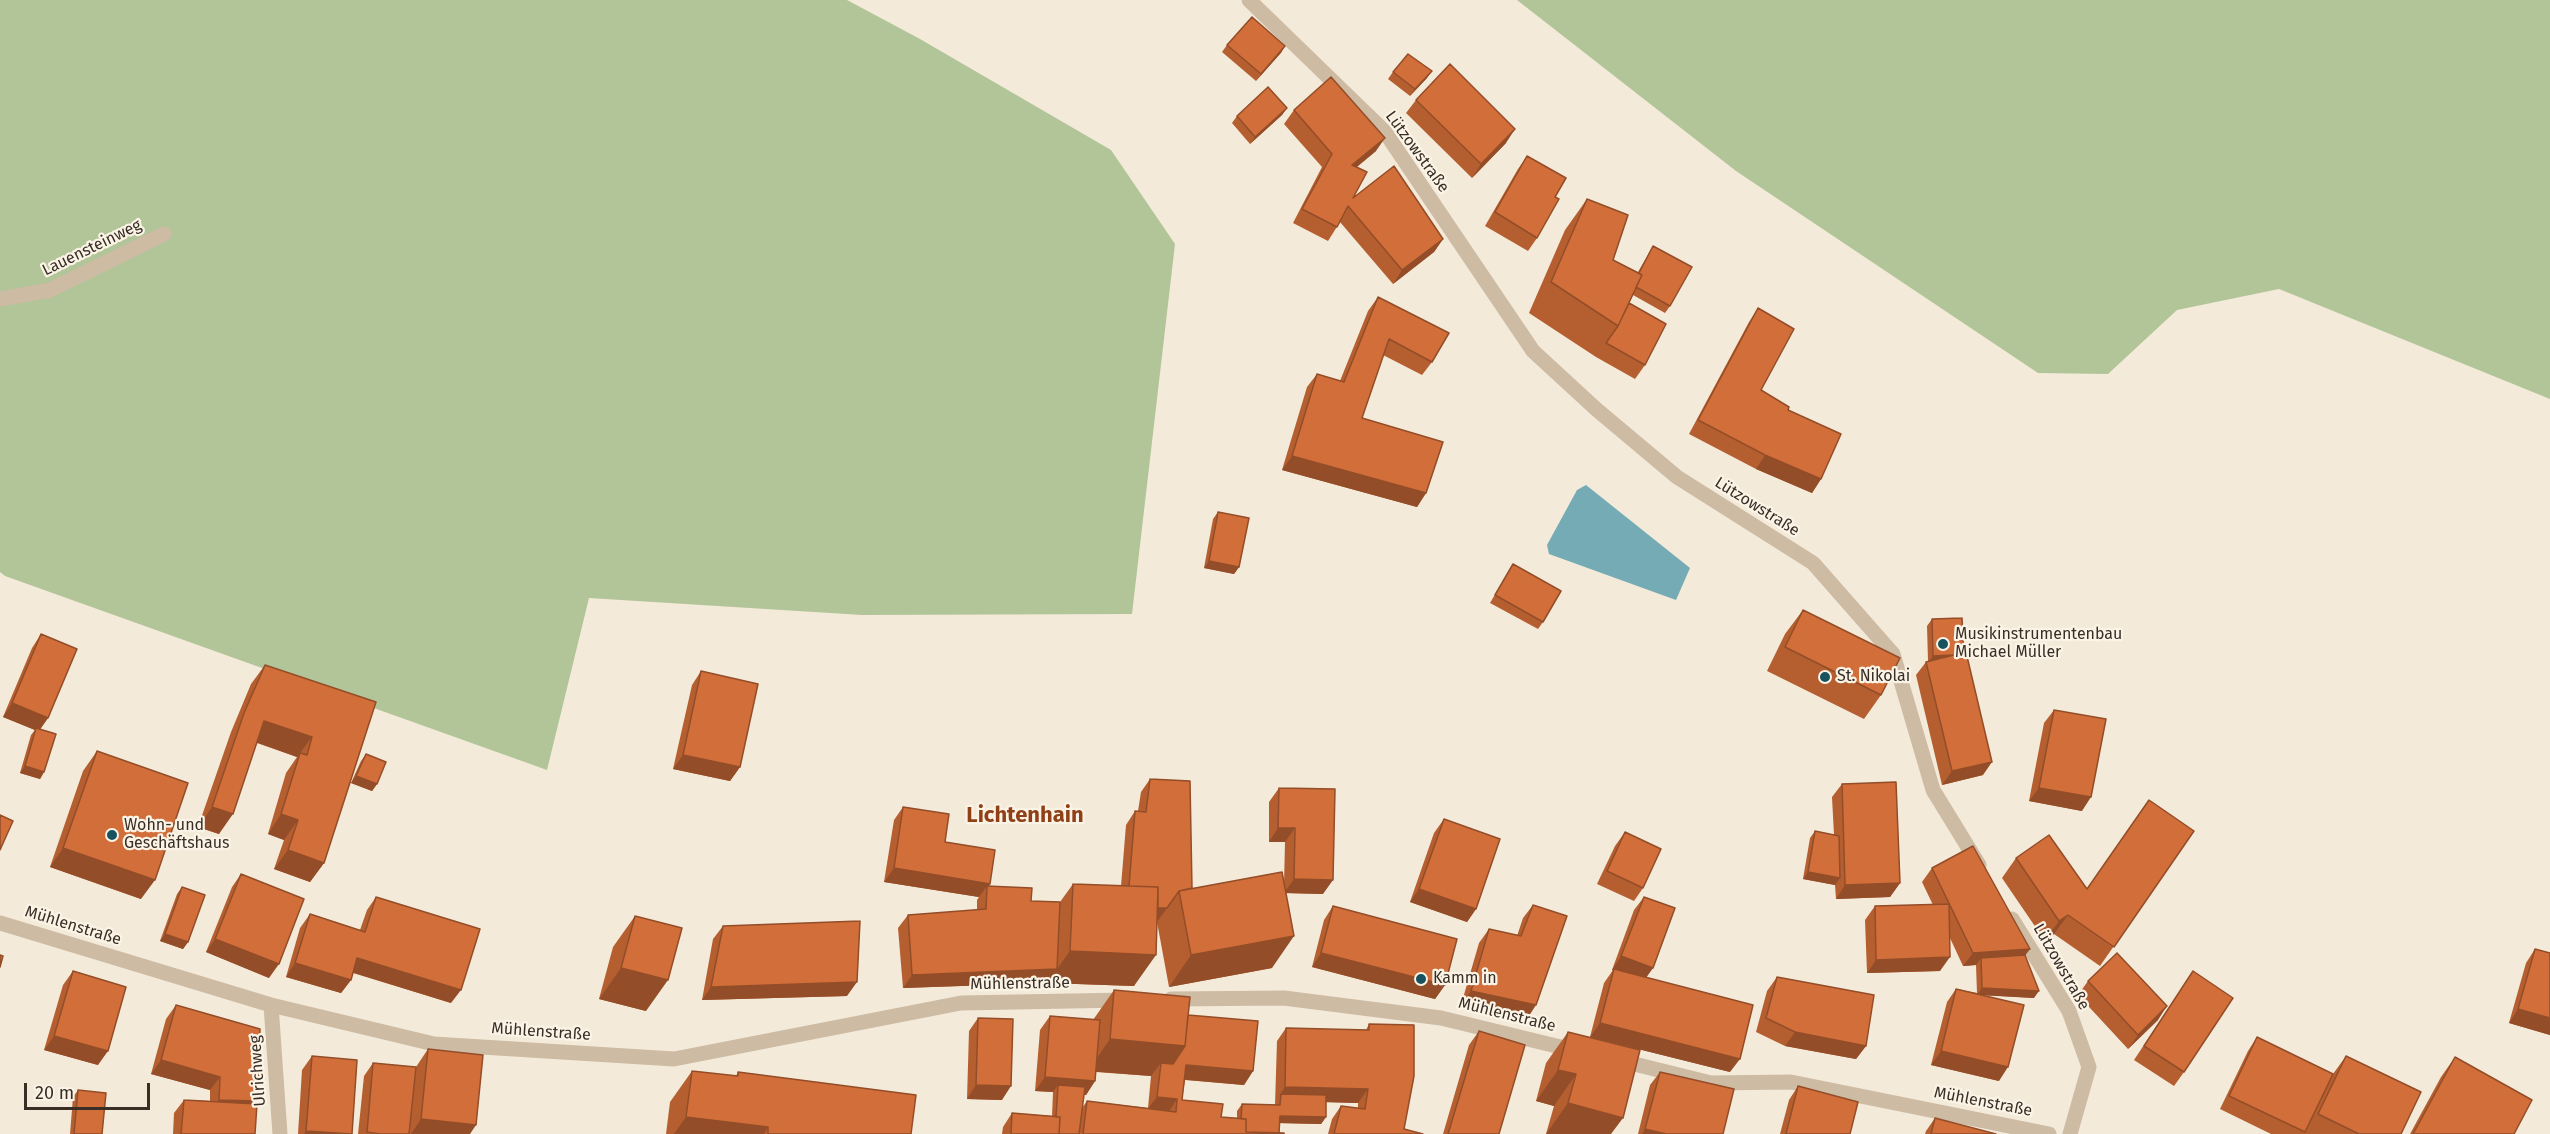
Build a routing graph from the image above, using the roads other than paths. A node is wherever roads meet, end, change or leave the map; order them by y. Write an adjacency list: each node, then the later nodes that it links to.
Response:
1 (1249, 0): 4 (street, Lützowstraße)
2 (164, 234): 3 (street, Lauensteinweg)
3 (0, 298)
4 (1988, 880)
5 (2007, 910): 10 (street, Lützowstraße)
6 (0, 923): 7 (street, Mühlenstraße)
7 (271, 1005): 8 (street, Ulrichweg); 9 (street, Mühlenstraße)
8 (280, 1134)
9 (2049, 1134)
10 (2070, 1134)

